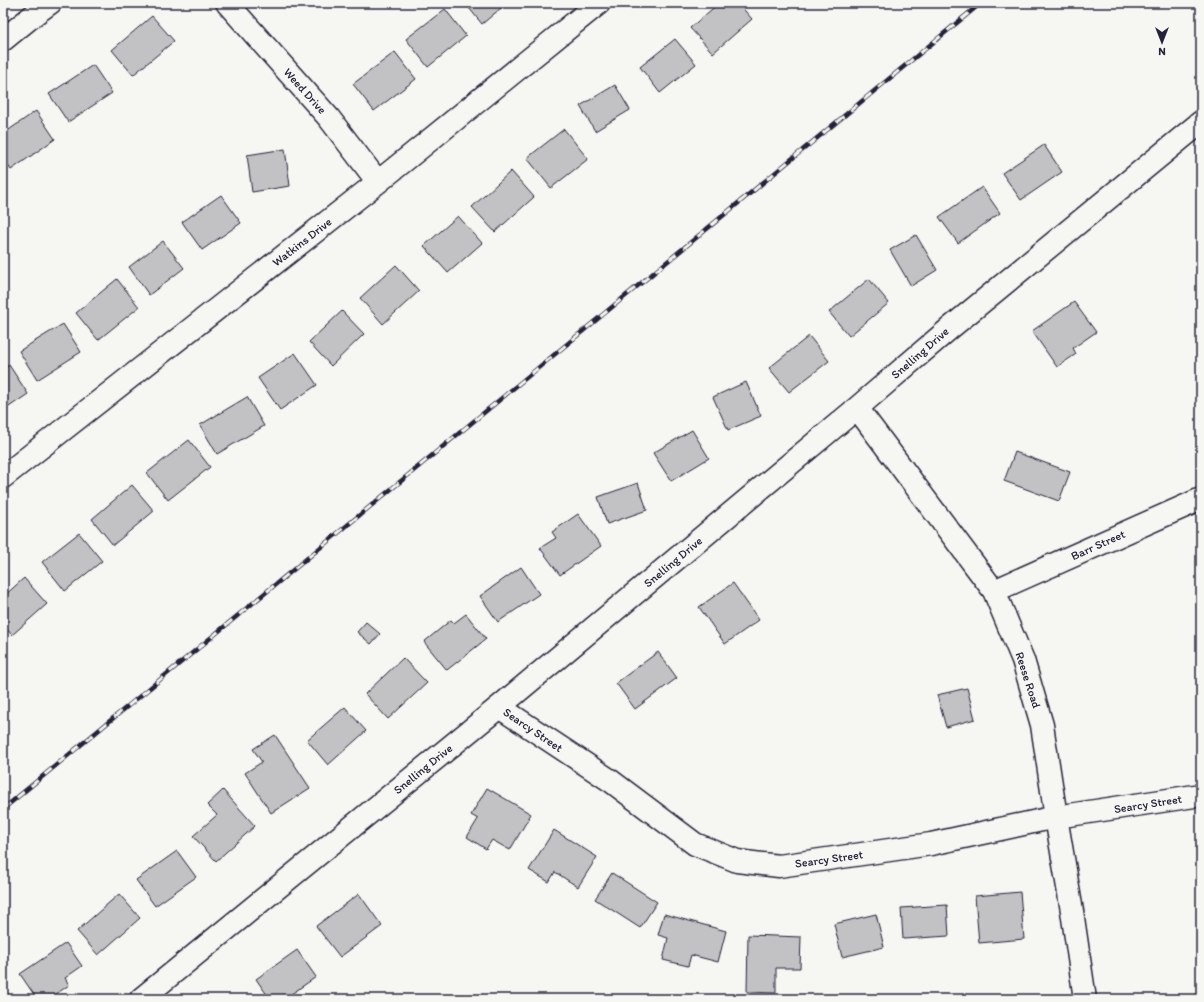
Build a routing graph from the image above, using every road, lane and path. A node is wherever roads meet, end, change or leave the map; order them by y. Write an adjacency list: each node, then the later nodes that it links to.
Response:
1 (227, 3): 6 (street, Weed Drive)
2 (599, 3): 6 (street, Watkins Drive)
3 (36, 7): 4 (street)
4 (3, 40)
5 (1201, 122): 7 (street, Snelling Drive)
6 (378, 182): 8 (street, Watkins Drive)
7 (857, 408): 10 (street, Reese Road); 11 (street, Snelling Drive)
8 (3, 477)
9 (1201, 499): 10 (street, Barr Street)
10 (994, 591): 13 (street, Reese Road)
11 (499, 707): 13 (street, Searcy Street); 14 (street, Snelling Drive)
12 (1201, 795): 13 (street, Searcy Street)
13 (1056, 817): 15 (street, Reese Road)
14 (141, 999)
15 (1085, 999)

